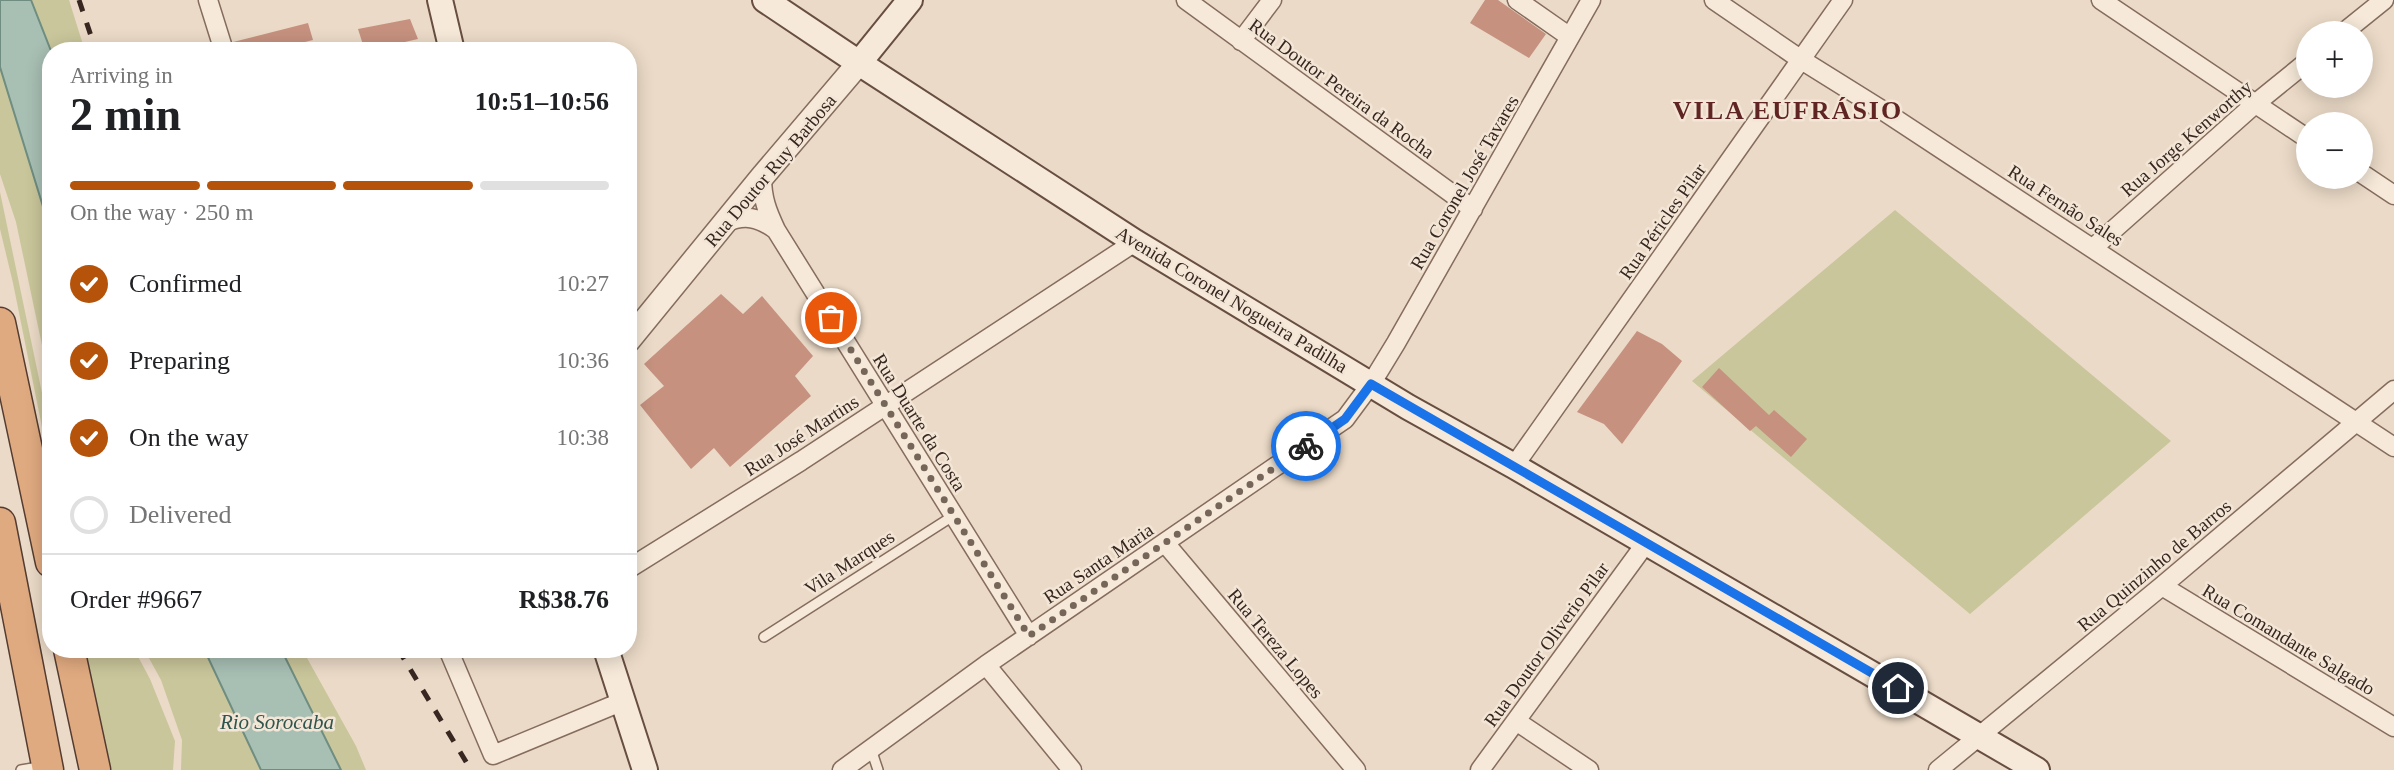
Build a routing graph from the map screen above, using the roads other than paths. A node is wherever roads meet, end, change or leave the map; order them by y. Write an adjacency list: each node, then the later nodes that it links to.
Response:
1 (208, 0): 16 (street)
2 (440, 0): 17 (main road)
3 (765, 0): 19 (main road, Avenida Coronel Nogueira Padilha)
4 (911, 0): 19 (main road, Rua Doutor Ruy Barbosa)
5 (1186, 0): 15 (street, Rua Doutor Pereira da Rocha)
6 (1272, 0): 15 (street)
7 (1517, 0): 14 (street)
8 (1591, 0): 14 (street, Rua Coronel José Tavares)
9 (1714, 0): 18 (street, Rua Fernão Sales)
10 (1843, 0): 18 (street, Rua Péricles Pilar)
11 (2101, 0): 21 (street)
12 (2384, 0): 13 (street)
13 (2358, 21)
14 (1570, 37): 26 (street, Rua Coronel José Tavares)
15 (1241, 41): 26 (street, Rua Doutor Pereira da Rocha)
16 (221, 42)
17 (450, 42)
18 (1800, 59): 30 (street, Rua Fernão Sales); 38 (street, Rua Péricles Pilar)
19 (859, 63): 23 (street, Rua Doutor Ruy Barbosa); 29 (main road, Avenida Coronel Nogueira Padilha)
20 (2296, 71): 21 (street, Rua Jorge Kenworthy)
21 (2255, 104): 22 (street); 30 (street, Rua Jorge Kenworthy)
22 (2296, 131)
23 (762, 177): 27 (street, Rua Doutor Ruy Barbosa); 28 (street, Rua Duarte da Costa)
24 (2373, 181): 25 (street)
25 (2394, 195)
26 (1473, 209): 33 (street, Rua Coronel José Tavares)
27 (725, 223): 28 (street); 31 (street, Rua Doutor Ruy Barbosa)
28 (776, 229): 35 (street, Rua Duarte da Costa)
29 (1135, 242): 33 (main road, Avenida Coronel Nogueira Padilha); 35 (street, Rua José Martins)
30 (2093, 248): 36 (street, Rua Fernão Sales)
31 (637, 330)
32 (2, 336): 40 (highway)
33 (1371, 384): 38 (main road, Avenida Coronel Nogueira Padilha); 42 (street, Rua Santa Maria)
34 (2394, 390): 36 (street, Rua Quinzinho de Barros)
35 (886, 406): 39 (street, Rua Duarte da Costa); 44 (street, Rua José Martins)
36 (2357, 423): 37 (street, Rua Fernão Sales); 45 (street, Rua Quinzinho de Barros)
37 (2394, 447)
38 (1514, 466): 43 (main road, Avenida Coronel Nogueira Padilha)
39 (953, 516): 46 (street, Rua Duarte da Costa); 47 (lane, Vila Marques)
40 (42, 520)
41 (0, 523): 57 (highway)
42 (1165, 543): 46 (street, Rua Santa Maria); 63 (street, Rua Tereza Lopes)
43 (1646, 543): 53 (street, Rua Doutor Oliverio Pilar); 55 (main road, Avenida Coronel Nogueira Padilha)
44 (637, 563)
45 (2162, 586): 54 (street, Rua Comandante Salgado); 55 (street, Rua Quinzinho de Barros)
46 (1029, 636): 51 (street, Rua Santa Maria)
47 (764, 638)
48 (71, 658): 58 (highway)
49 (452, 658): 52 (street)
50 (609, 658): 52 (main road)
51 (986, 665): 56 (street, Rua Santa Maria); 62 (street)
52 (621, 702): 59 (main road)
53 (1516, 721): 64 (street, Rua Doutor Oliverio Pilar); 65 (street)
54 (2394, 727)
55 (1979, 736): 66 (street, Rua Quinzinho de Barros); 67 (main road, Avenida Coronel Nogueira Padilha)
56 (871, 749): 60 (street, Rua Santa Maria); 61 (lane)
57 (44, 769)
58 (95, 770)
59 (645, 770)
60 (842, 770)
61 (878, 770)
62 (1072, 770)
63 (1356, 770)
64 (1480, 770)
65 (1589, 770)
66 (1938, 770)
67 (2037, 770)

